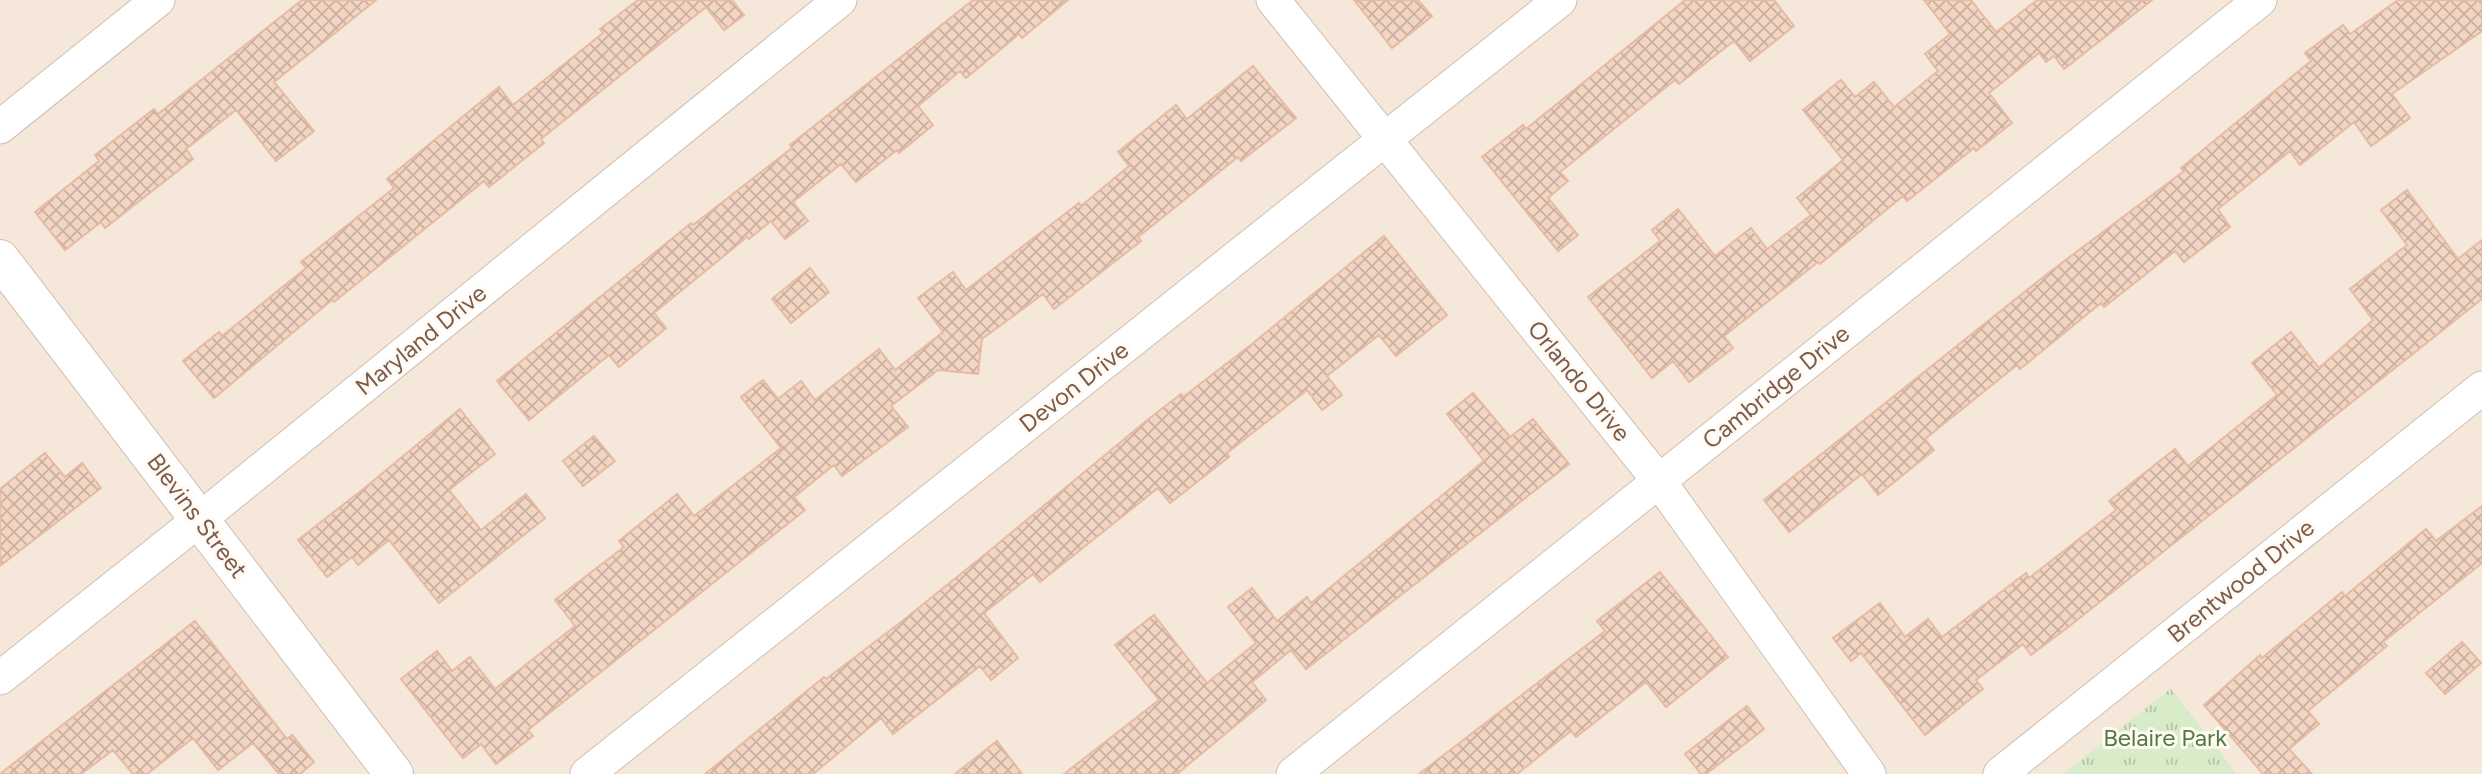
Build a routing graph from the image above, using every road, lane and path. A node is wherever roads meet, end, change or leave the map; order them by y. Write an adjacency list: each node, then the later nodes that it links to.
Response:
1 (158, 0): 6 (street)
2 (840, 0): 11 (street, Maryland Drive)
3 (1273, 0): 7 (street, Orlando Drive)
4 (1560, 0): 7 (street, Devon Drive)
5 (2260, 0): 10 (street, Cambridge Drive)
6 (0, 127)
7 (1386, 139): 10 (street, Orlando Drive); 14 (street, Devon Drive)
8 (0, 259): 11 (street, Blevins Street)
9 (2482, 388): 17 (street, Brentwood Drive)
10 (1659, 481): 15 (street, Cambridge Drive); 16 (street, Orlando Drive)
11 (200, 519): 12 (street, Maryland Drive); 13 (street, Blevins Street)
12 (0, 678)
13 (394, 774)
14 (587, 774)
15 (1293, 774)
16 (1870, 774)
17 (2000, 774)

